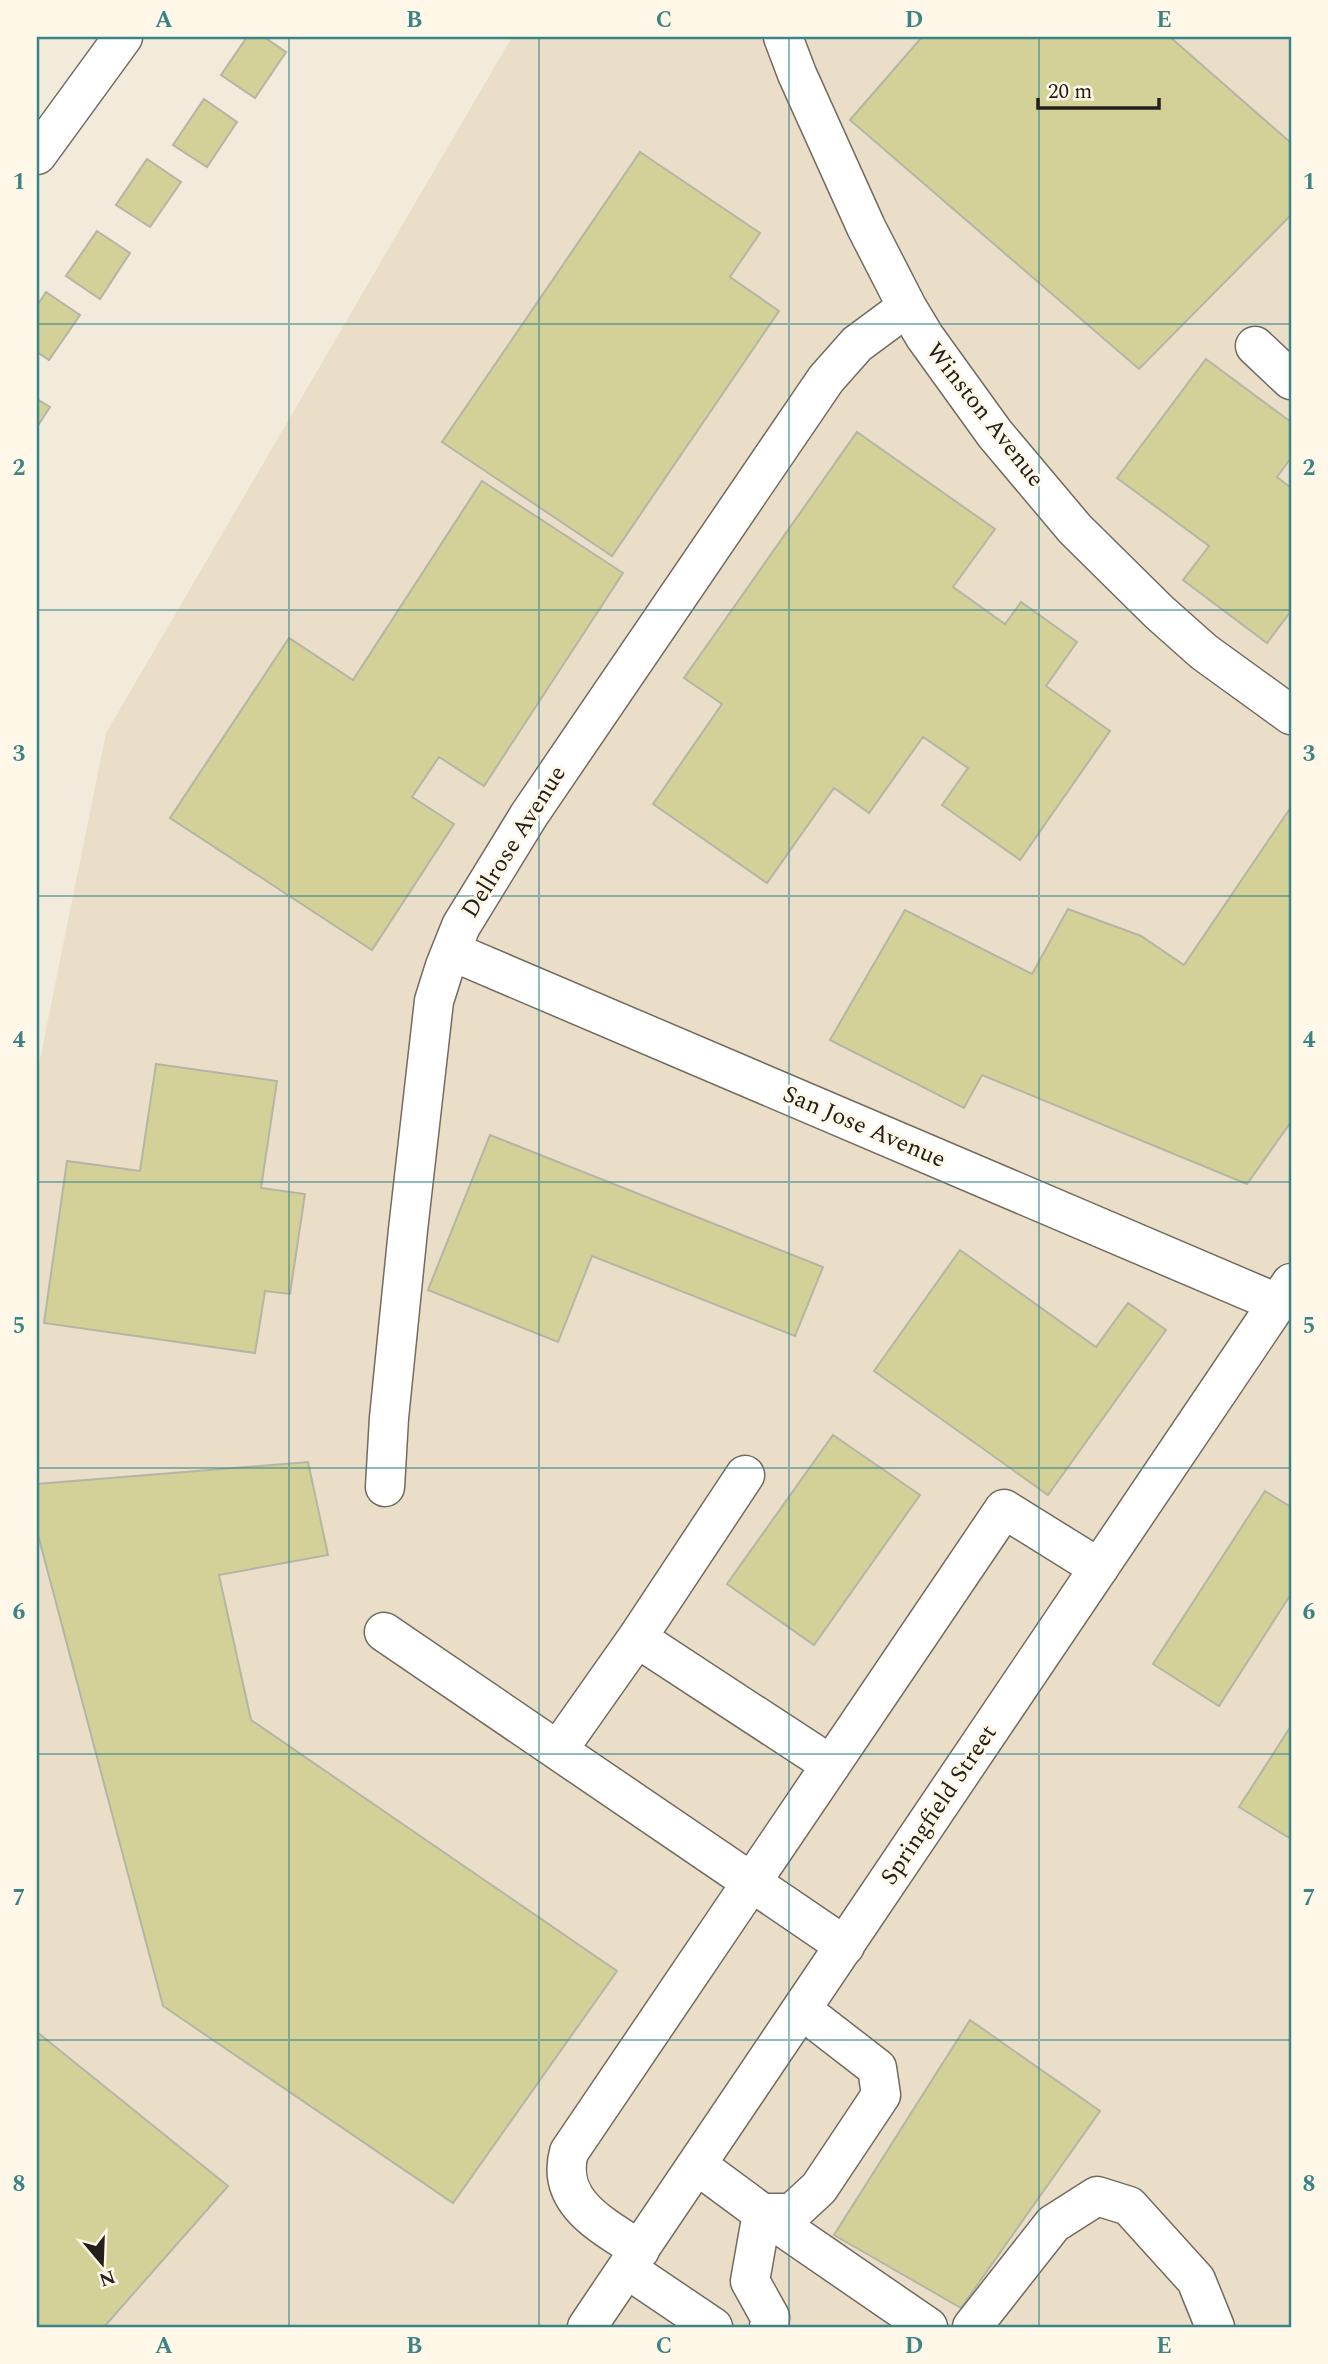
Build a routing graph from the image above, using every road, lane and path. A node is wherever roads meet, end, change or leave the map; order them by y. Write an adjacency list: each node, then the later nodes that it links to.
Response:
1 (122, 37): 3 (street)
2 (783, 37): 4 (street, Winston Avenue)
3 (37, 155)
4 (907, 307): 7 (street, Winston Avenue); 8 (street, Dellrose Avenue)
5 (1255, 346): 6 (street)
6 (1291, 380)
7 (1289, 708)
8 (451, 951): 9 (street, San Jose Avenue); 11 (street, Dellrose Avenue)
9 (1284, 1293): 12 (street, Springfield Street)
10 (745, 1475): 14 (street)
11 (384, 1488)
12 (1099, 1568): 16 (street); 18 (street, Springfield Street)
13 (384, 1632): 15 (street)
14 (637, 1638): 15 (street); 16 (street)
15 (558, 1750): 17 (street)
16 (831, 1765): 17 (street)
17 (752, 1883): 18 (street); 22 (street)
18 (845, 1946): 19 (street, Springfield Street)
19 (802, 2010): 20 (street, Springfield Street); 21 (street)
20 (697, 2165): 21 (street); 22 (street, Springfield Street)
21 (762, 2213): 25 (street); 26 (street)
22 (633, 2260): 23 (street, Springfield Street); 24 (street)
23 (587, 2327)
24 (713, 2327)
25 (769, 2327)
26 (928, 2327)
27 (972, 2327): 28 (street)
28 (1215, 2327)

